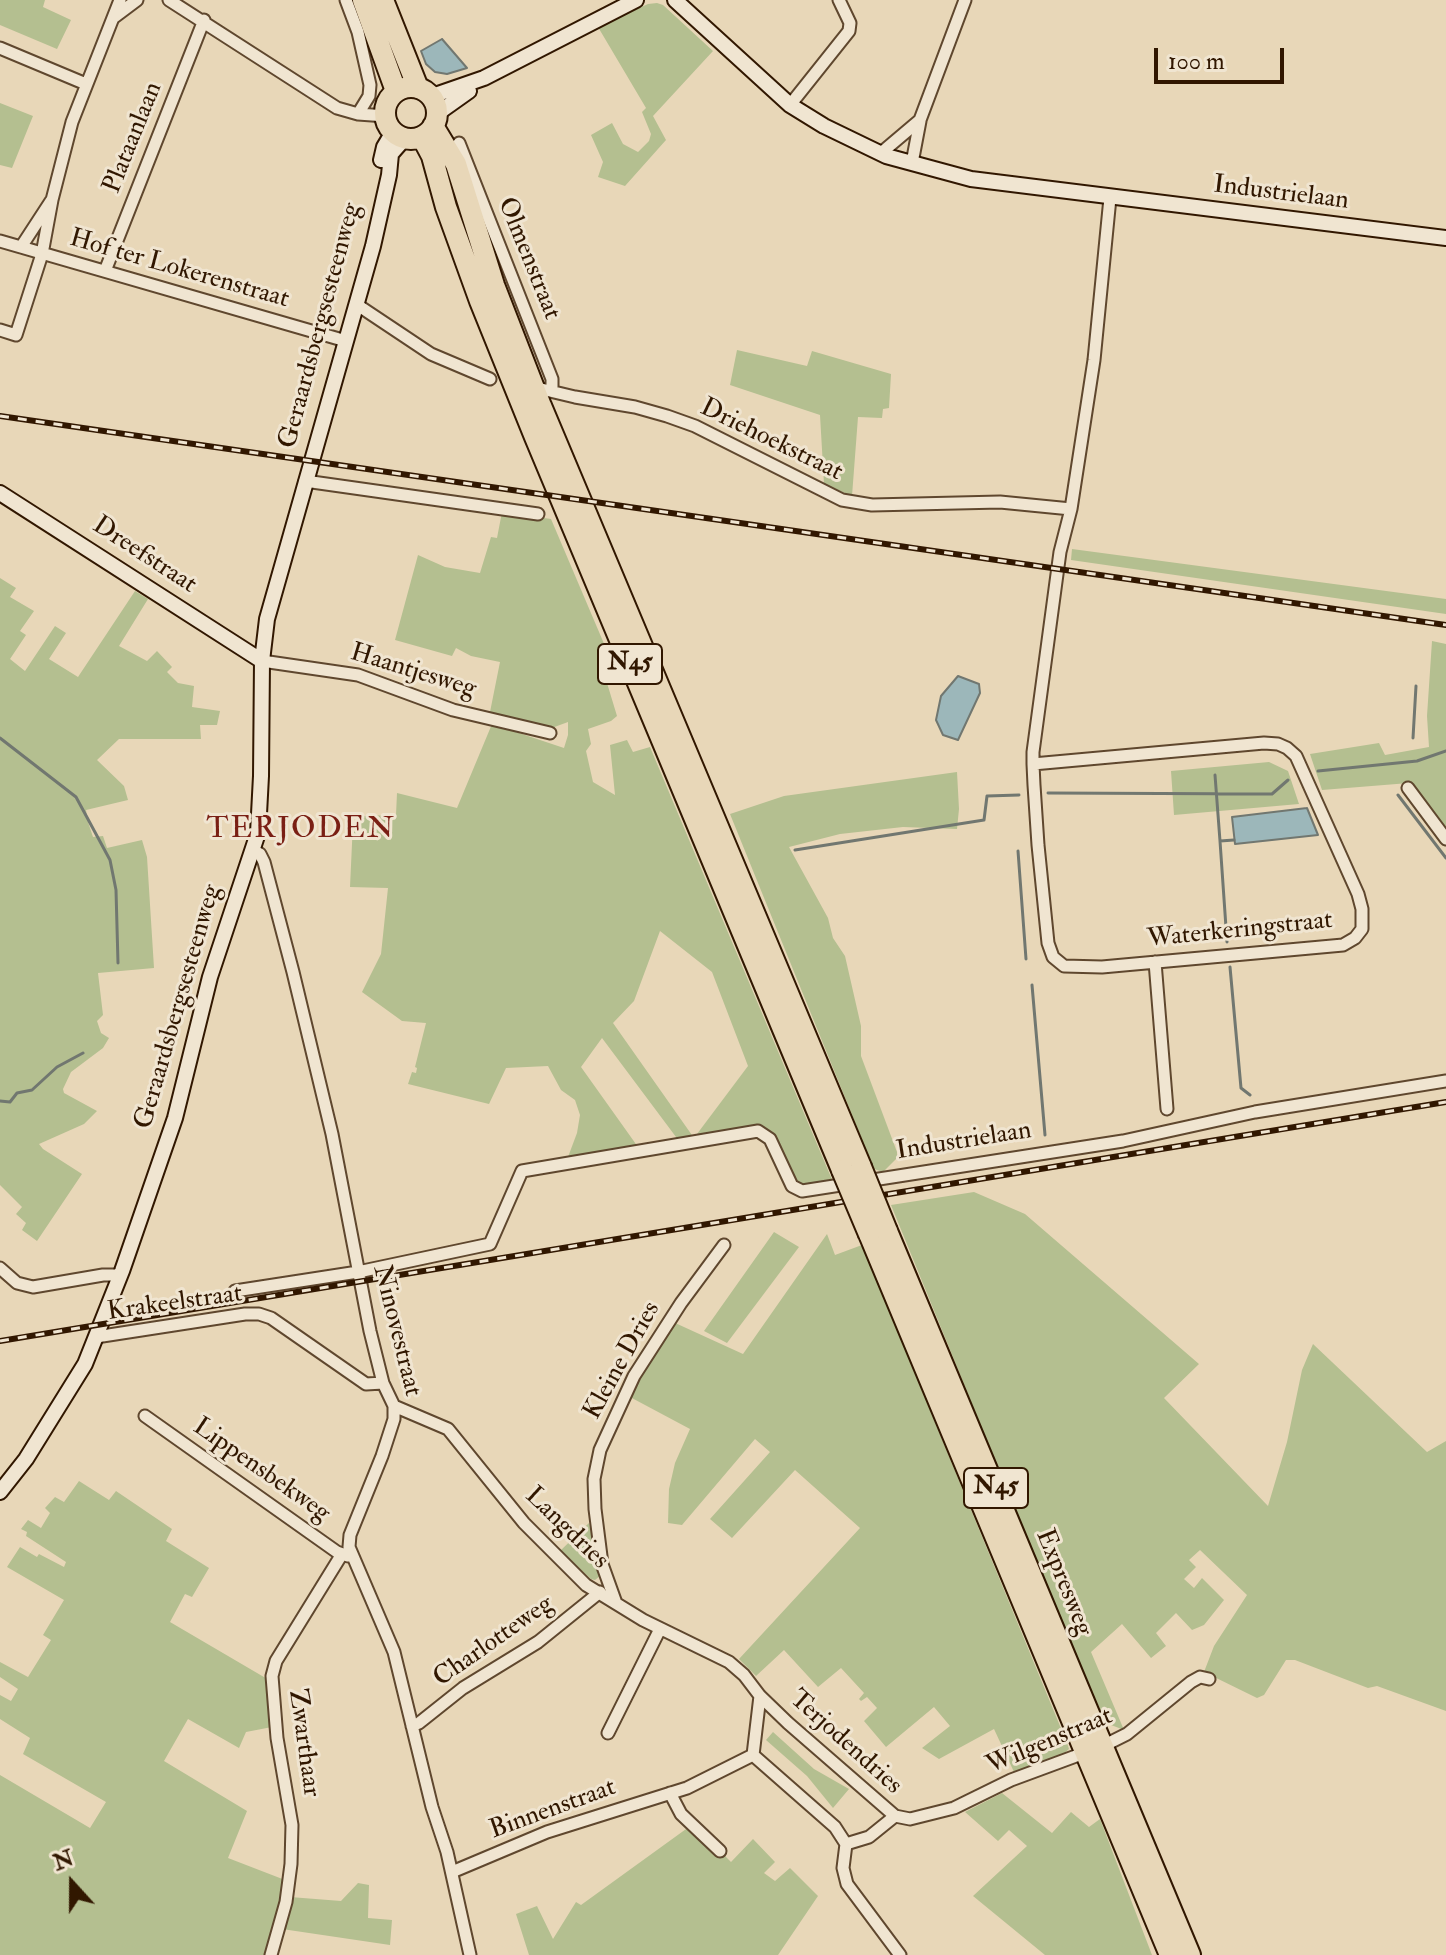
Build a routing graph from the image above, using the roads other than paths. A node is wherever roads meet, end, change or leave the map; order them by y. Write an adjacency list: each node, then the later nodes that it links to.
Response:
1 (120, 0): 11 (street)
2 (137, 0): 11 (street)
3 (169, 0): 12 (street)
4 (346, 0): 16 (street)
5 (363, 0): 17 (highway)
6 (383, 0): 17 (highway, N45)
7 (636, 0): 17 (main road)
8 (675, 0): 15 (main road, Industrielaan)
9 (839, 0): 15 (street)
10 (965, 0): 18 (street)
11 (112, 19): 14 (street)
12 (204, 20): 16 (street); 28 (street, Plataanlaan)
13 (0, 48): 14 (street)
14 (86, 84): 23 (street)
15 (790, 105): 20 (main road, Industrielaan)
16 (358, 114): 17 (street)
17 (416, 118): 29 (main road, Geraardsbergsesteenweg); 33 (highway, N45); 47 (highway, N45)
18 (920, 120): 20 (street); 21 (street)
19 (459, 143): 33 (street, Olmenstraat)
20 (881, 153): 21 (main road, Industrielaan)
21 (912, 163): 22 (main road, Industrielaan)
22 (1110, 198): 24 (main road, Industrielaan); 36 (street)
23 (52, 200): 26 (street); 27 (street)
24 (1446, 238)
25 (0, 241): 26 (street, Hof ter Lokerenstraat)
26 (21, 247): 27 (street, Hof ter Lokerenstraat)
27 (42, 254): 28 (street, Hof ter Lokerenstraat); 30 (street)
28 (105, 271): 31 (street, Hof ter Lokerenstraat)
29 (356, 304): 31 (main road, Geraardsbergsesteenweg); 32 (street)
30 (0, 330)
31 (346, 341): 34 (main road, Geraardsbergsesteenweg)
32 (490, 379)
33 (542, 395): 36 (street, Driehoekstraat); 47 (highway, N45)
34 (305, 481): 37 (street, Geraardsbergsesteenweg); 38 (main road, Geraardsbergsesteenweg)
35 (0, 493): 38 (main road, Dreefstraat)
36 (1071, 509): 40 (street, Waterkeringstraat)
37 (538, 514)
38 (262, 661): 39 (street, Haantjesweg); 43 (main road, Geraardsbergsesteenweg)
39 (550, 733)
40 (1033, 764): 44 (street, Waterkeringstraat); 44 (street, Waterkeringstraat)
41 (1408, 788): 42 (street)
42 (1446, 839)
43 (254, 851): 50 (street, Ninovestraat); 51 (main road, Geraardsbergsesteenweg)
44 (1155, 962): 46 (street)
45 (1446, 1081): 50 (street, Industrielaan)
46 (1167, 1109)
47 (851, 1168): 66 (highway, Expresweg / N45, bridge)
48 (724, 1245): 60 (street, Kleine Dries)
49 (0, 1268): 51 (street)
50 (358, 1272): 52 (street); 54 (street, Ninovestraat)
51 (120, 1275): 53 (main road, Geraardsbergsesteenweg)
52 (235, 1291)
53 (96, 1337): 54 (street, Krakeelstraat); 57 (main road, Geraardsbergsesteenweg)
54 (383, 1383): 55 (street, Ninovestraat)
55 (394, 1406): 58 (street, Ninovestraat); 59 (street, Langdries)
56 (145, 1416): 58 (street, Lippensbekweg)
57 (0, 1492)
58 (348, 1556): 64 (street, Ninovestraat); 73 (street, Zwarthaar)
59 (600, 1592): 60 (street, Langdries); 64 (street, Charlotteweg)
60 (617, 1604): 61 (street, Langdries)
61 (660, 1629): 63 (street, Langdries); 65 (street)
62 (1209, 1679): 66 (street, Wilgenstraat)
63 (760, 1696): 67 (street); 69 (street, Terjodendries)
64 (412, 1726): 72 (street, Ninovestraat)
65 (608, 1733)
66 (1094, 1750): 69 (street, Wilgenstraat); 76 (highway, Expresweg / N45); 77 (highway, Expresweg / N45)
67 (753, 1755): 68 (street, Binnenstraat); 70 (street)
68 (670, 1793): 71 (street); 72 (street, Binnenstraat)
69 (895, 1816): 70 (street, Terjodendries)
70 (846, 1844): 75 (street)
71 (720, 1851)
72 (452, 1872): 74 (street, Ninovestraat)
73 (271, 1955)
74 (470, 1955)
75 (900, 1955)
76 (1170, 1955)
77 (1190, 1955)

